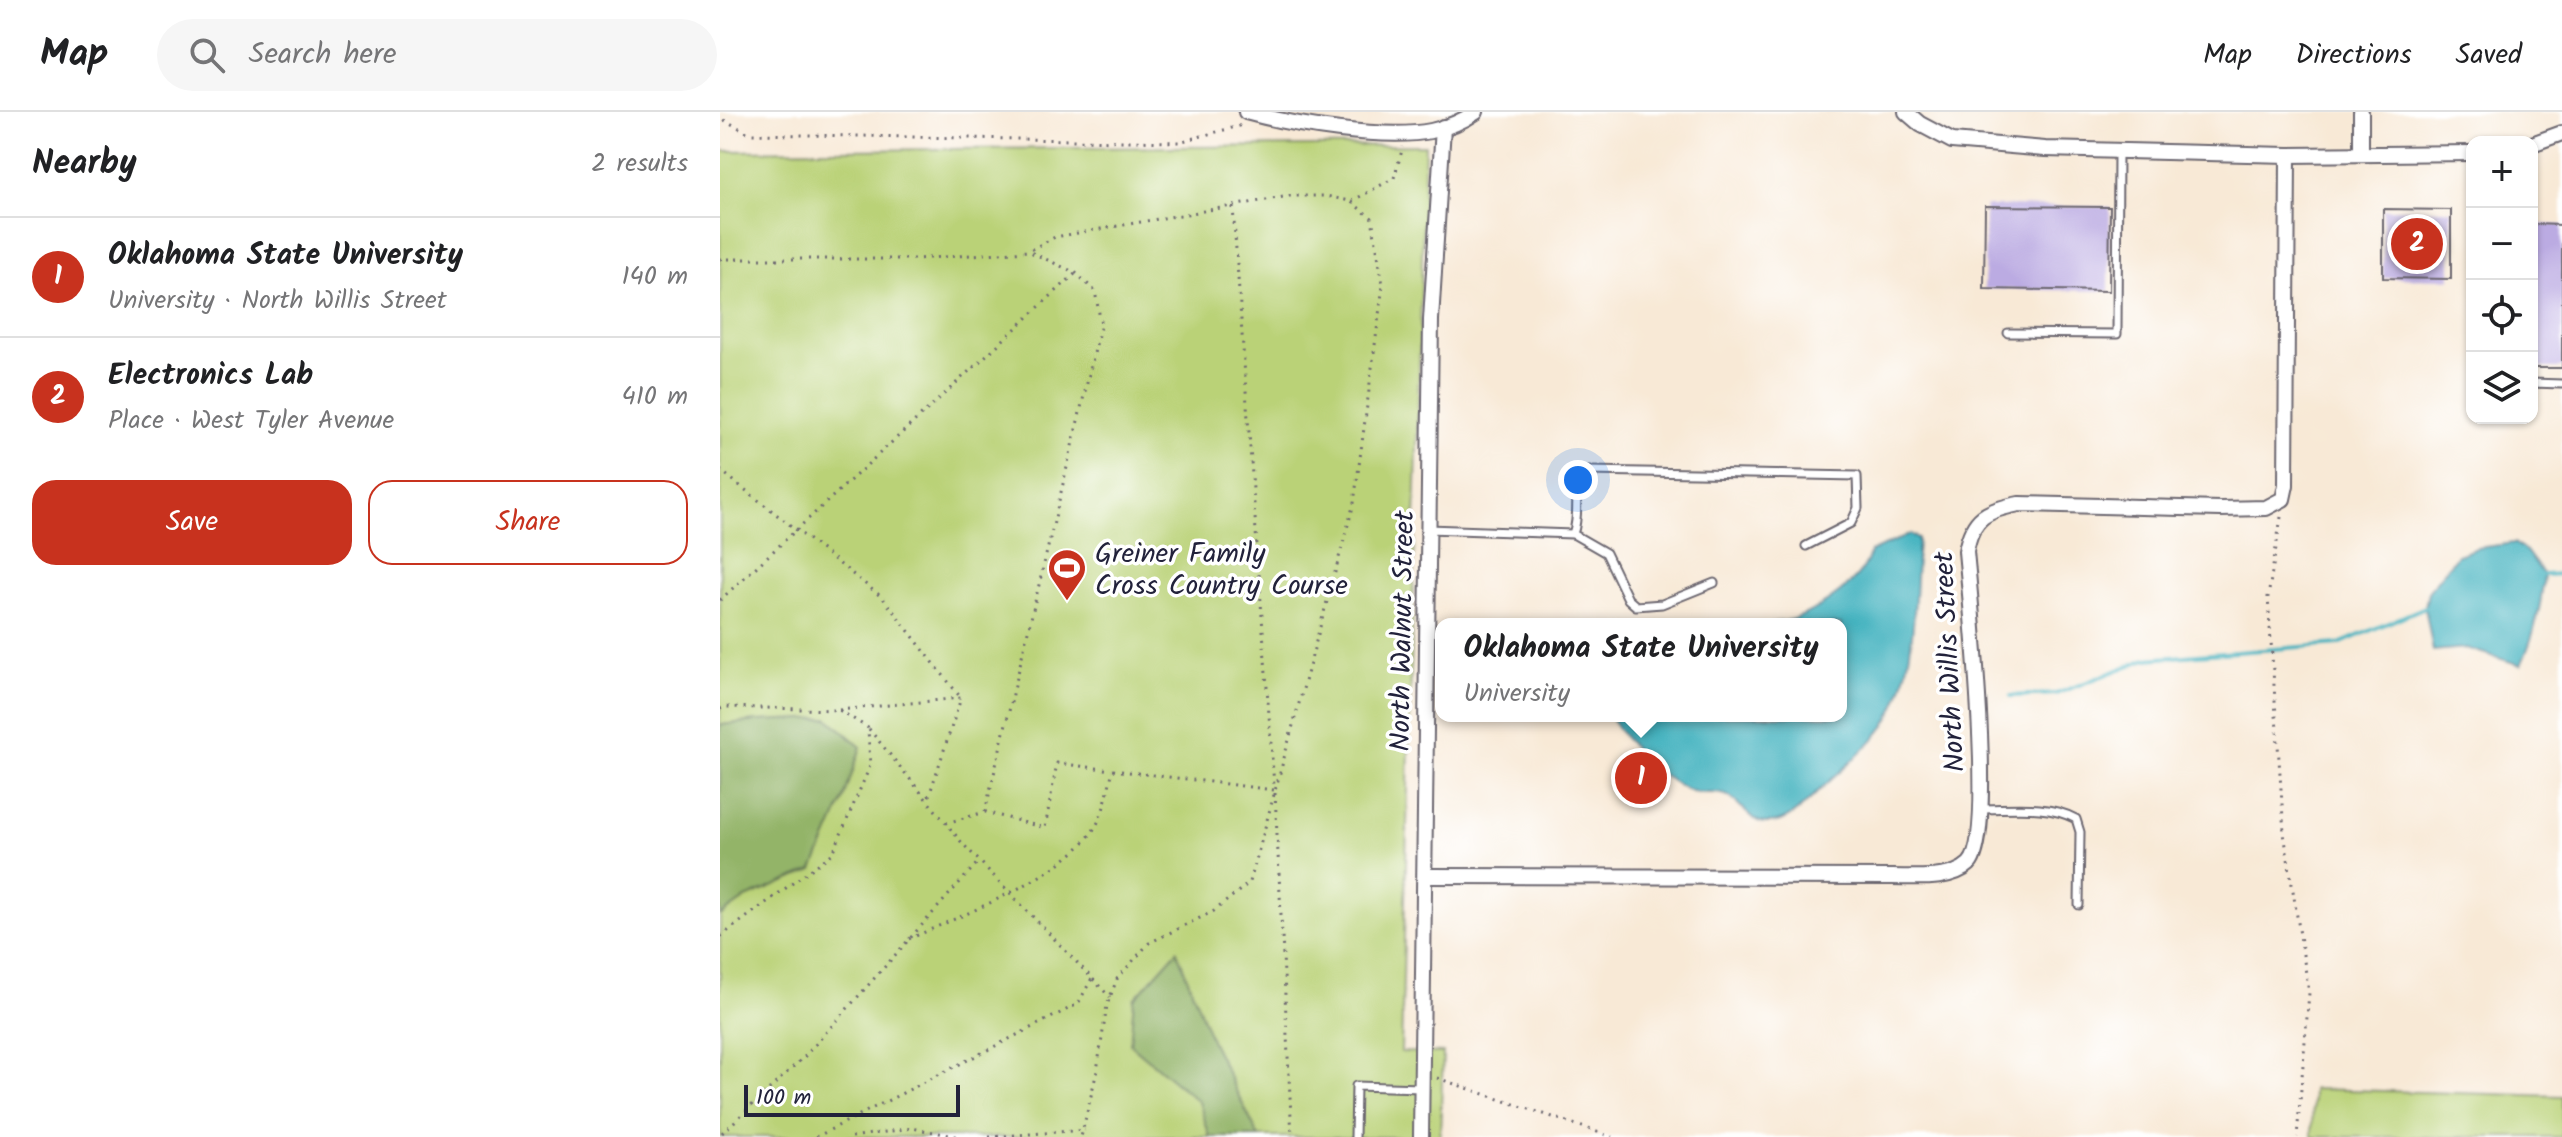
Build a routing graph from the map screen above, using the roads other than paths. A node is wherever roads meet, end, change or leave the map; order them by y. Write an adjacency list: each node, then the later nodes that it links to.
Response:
1 (1246, 112): 5 (street)
2 (1476, 112): 5 (street)
3 (1906, 112): 8 (street)
4 (2361, 112): 10 (street)
5 (1443, 127): 15 (street, North Walnut Street)
6 (2562, 133): 7 (street)
7 (2538, 142)
8 (2118, 151): 11 (street); 12 (lane)
9 (2466, 153): 10 (street)
10 (2361, 154): 11 (street)
11 (2288, 155): 19 (street, North Willis Street)
12 (2008, 333)
13 (2538, 383): 14 (lane)
14 (2562, 384)
15 (1428, 529): 16 (lane); 20 (street, North Walnut Street)
16 (1573, 534): 17 (lane); 18 (lane)
17 (1806, 546)
18 (1714, 583)
19 (1979, 809): 20 (street, North Willis Street); 21 (lane)
20 (1425, 876): 22 (street, North Walnut Street)
21 (2079, 905)
22 (1421, 1088): 23 (lane); 24 (street, North Walnut Street)
23 (1355, 1137)
24 (1421, 1137)

